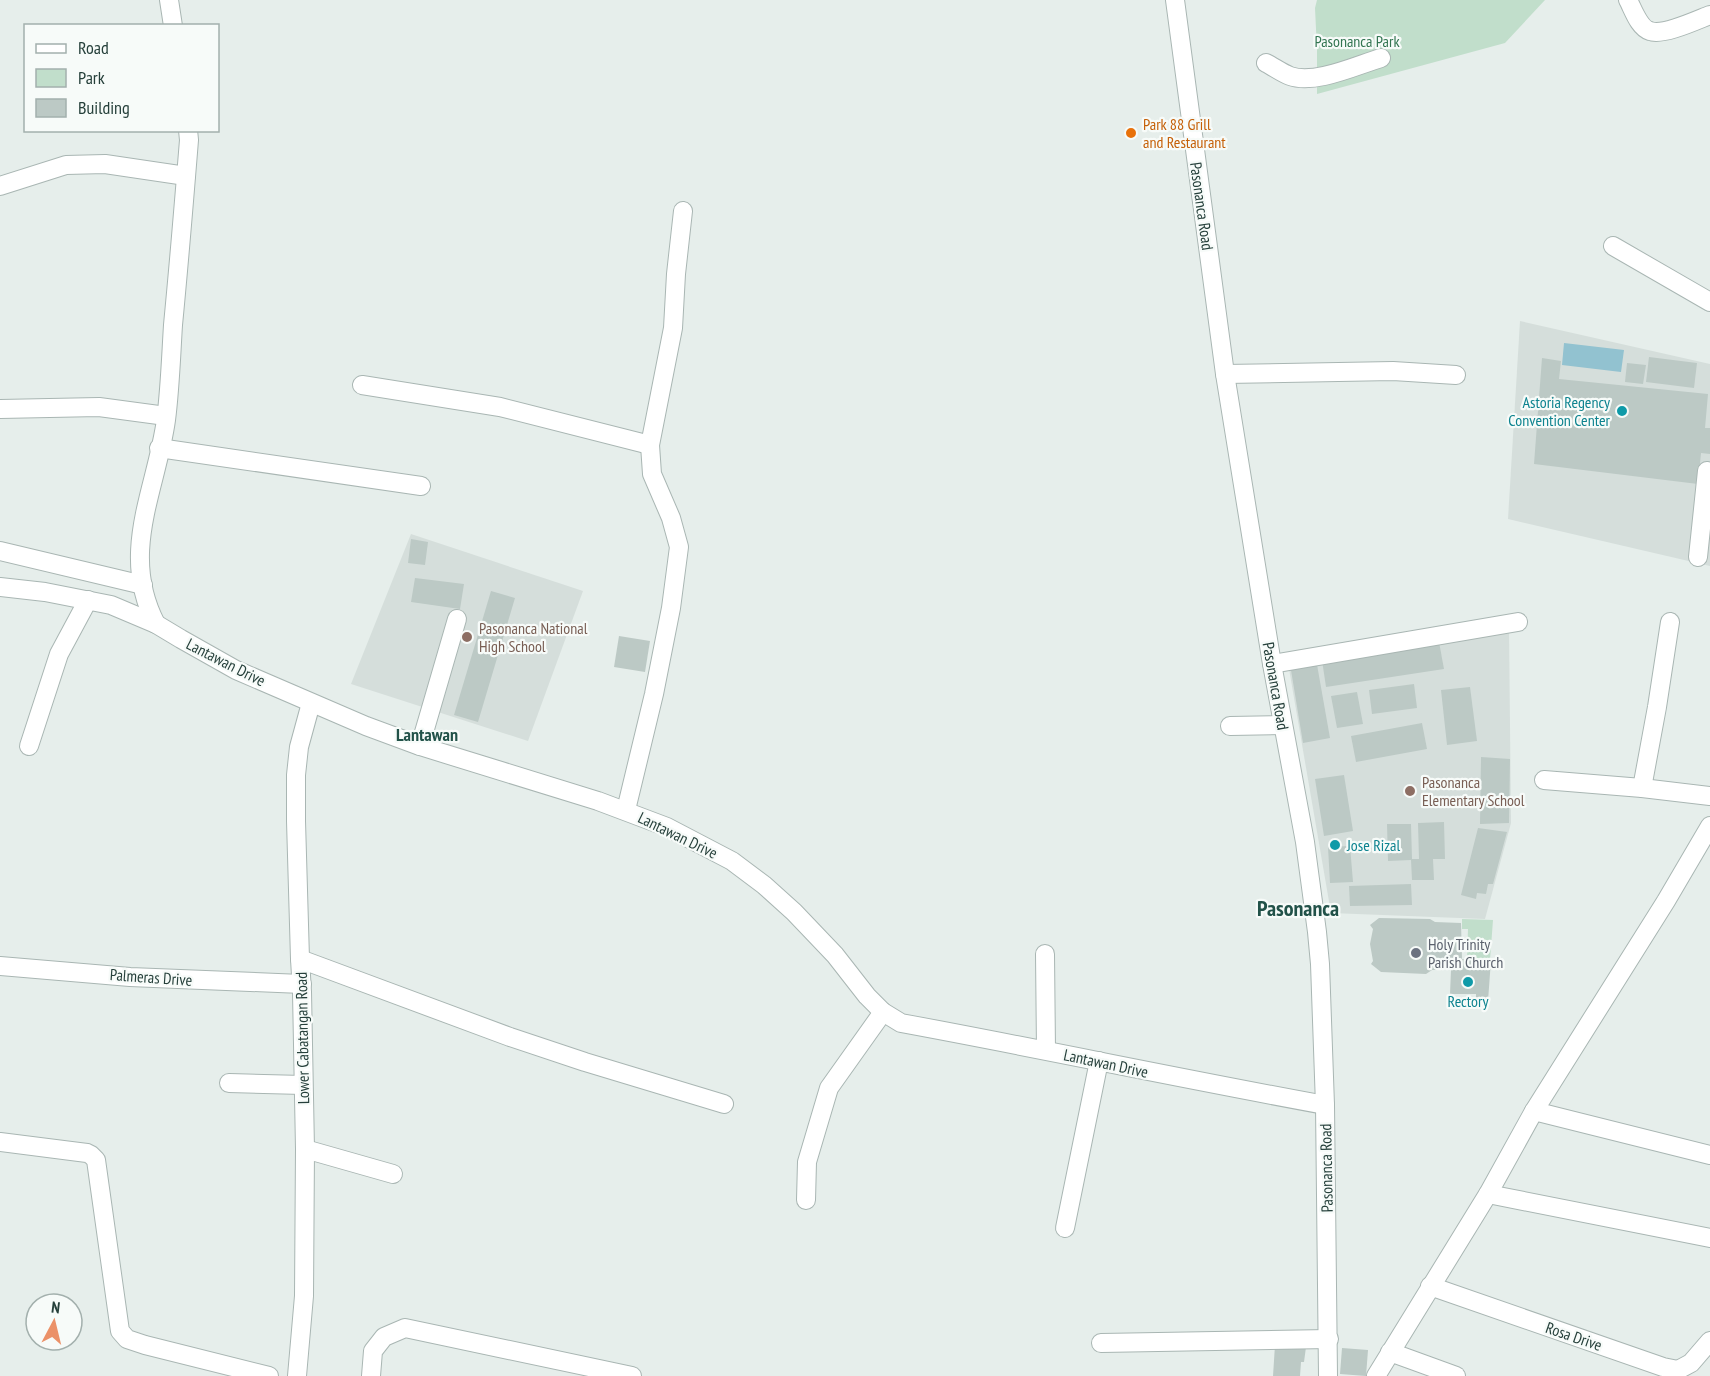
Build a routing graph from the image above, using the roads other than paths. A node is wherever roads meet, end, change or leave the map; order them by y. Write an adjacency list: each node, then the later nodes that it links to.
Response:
1 (169, 0): 6 (street)
2 (1175, 0): 16 (street, Pasonanca Road)
3 (1628, 0): 7 (street)
4 (1646, 0): 7 (street)
5 (1706, 10): 7 (street)
6 (173, 24)
7 (1641, 24)
8 (1381, 57): 9 (street)
9 (1266, 63)
10 (188, 132): 11 (street)
11 (186, 176): 12 (street); 20 (street)
12 (0, 186)
13 (683, 212): 21 (street)
14 (1613, 246): 15 (street)
15 (1710, 302)
16 (1225, 374): 17 (street); 34 (street, Pasonanca Road)
17 (1456, 375)
18 (362, 385): 21 (street)
19 (0, 409): 20 (street)
20 (166, 416): 22 (street)
21 (650, 445): 43 (street)
22 (159, 448): 24 (street); 27 (street)
23 (1707, 471): 26 (street)
24 (421, 486)
25 (0, 552): 27 (street)
26 (1698, 557)
27 (143, 585): 33 (street)
28 (0, 587): 29 (street, Lantawan Drive)
29 (88, 600): 33 (street, Lantawan Drive); 38 (street)
30 (456, 619): 39 (street)
31 (1518, 622): 34 (street)
32 (1670, 622): 41 (street)
33 (156, 624): 35 (street, Lantawan Drive)
34 (1272, 664): 36 (street, Pasonanca Road)
35 (312, 703): 39 (street, Lantawan Drive); 46 (street, Lower Cabatangan Road)
36 (1283, 725): 37 (street); 55 (street, Pasonanca Road)
37 (1230, 726)
38 (29, 746)
39 (420, 746): 43 (street, Lantawan Drive)
40 (1544, 780): 41 (street)
41 (1642, 788): 42 (street)
42 (1710, 796)
43 (626, 810): 49 (street, Lantawan Drive)
44 (1710, 826): 56 (street)
45 (1046, 954): 50 (street)
46 (300, 959): 48 (street, Lower Cabatangan Road); 54 (street)
47 (0, 966): 48 (street, Palmeras Drive)
48 (302, 984): 53 (street, Lower Cabatangan Road)
49 (883, 1012): 50 (street, Lantawan Drive); 62 (street)
50 (1046, 1050): 51 (street, Lantawan Drive)
51 (1099, 1061): 55 (street, Lantawan Drive); 63 (street)
52 (229, 1083): 53 (street)
53 (303, 1085): 58 (street, Lower Cabatangan Road)
54 (724, 1104)
55 (1325, 1105): 66 (street, Pasonanca Road)
56 (1534, 1111): 59 (street); 61 (street)
57 (0, 1142): 71 (street)
58 (305, 1149): 60 (street); 72 (street, Lower Cabatangan Road)
59 (1710, 1155)
60 (393, 1174)
61 (1488, 1194): 64 (street); 65 (street)
62 (806, 1200)
63 (1065, 1228)
64 (1710, 1238)
65 (1430, 1286): 67 (street, Rosa Drive); 69 (street)
66 (1329, 1339): 68 (street); 75 (street, Pasonanca Road)
67 (1710, 1341)
68 (1101, 1343)
69 (1390, 1352): 76 (street); 77 (street)
70 (611, 1374): 73 (street); 74 (street)
71 (269, 1376)
72 (297, 1376)
73 (371, 1376)
74 (632, 1376)
75 (1328, 1376)
76 (1376, 1376)
77 (1456, 1376)

